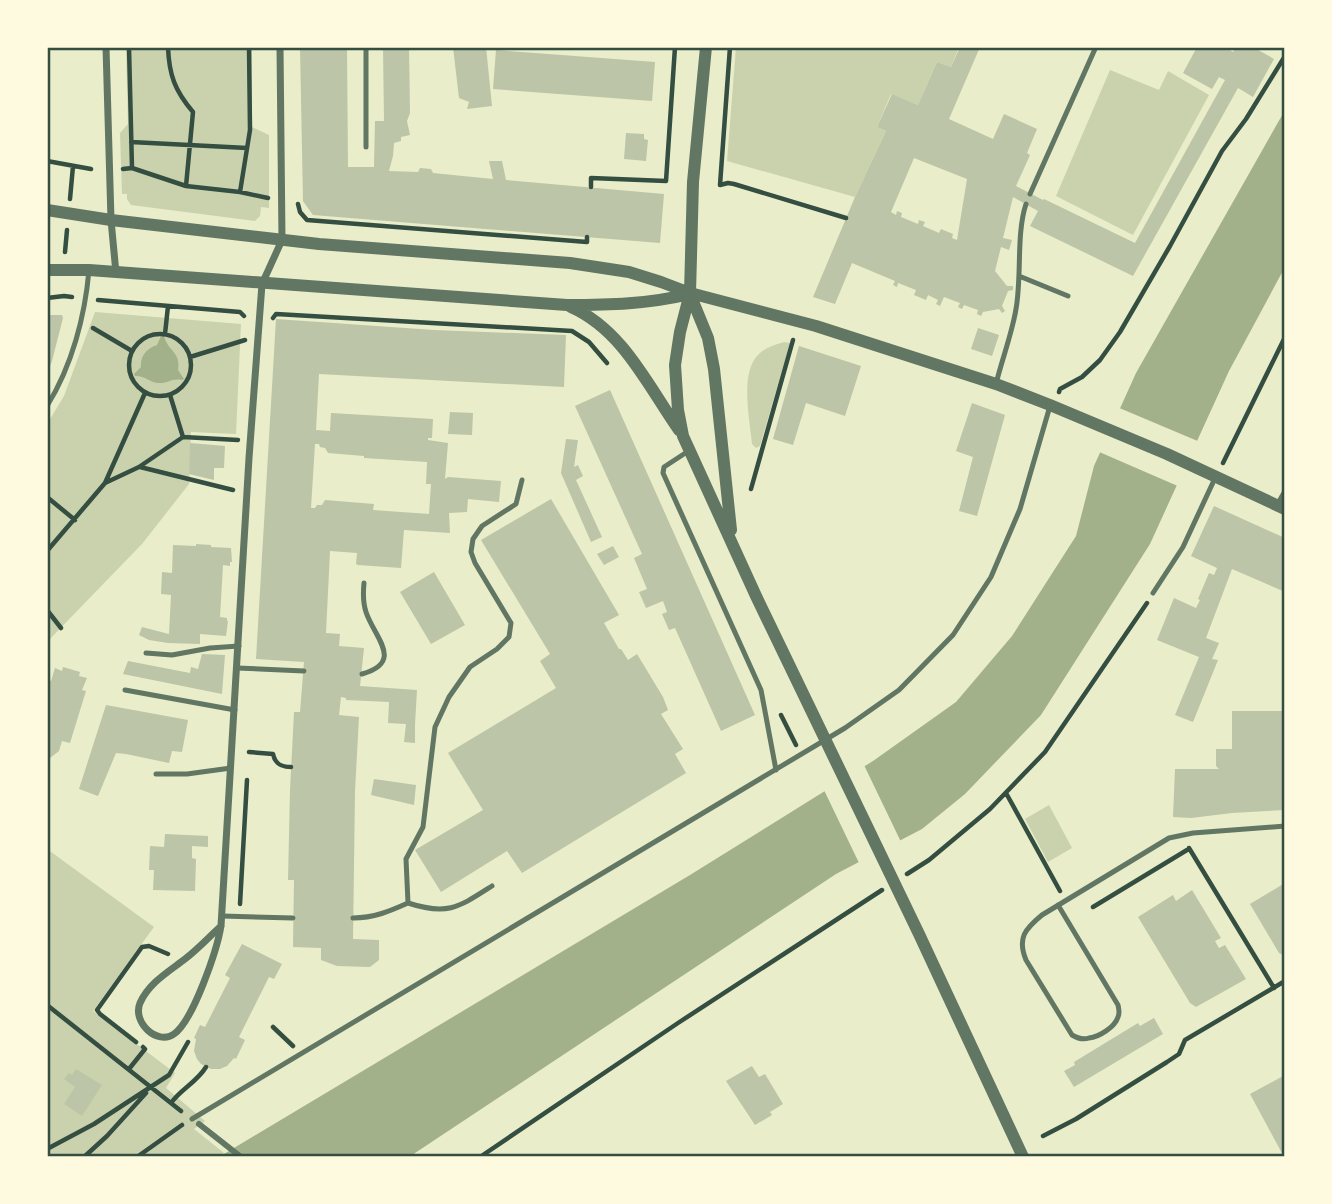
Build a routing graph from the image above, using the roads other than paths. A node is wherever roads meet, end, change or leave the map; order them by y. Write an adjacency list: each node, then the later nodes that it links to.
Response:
1 (106, 47): 10 (street)
2 (280, 47): 11 (street)
3 (366, 47): 6 (lane)
4 (706, 47): 17 (street)
5 (1095, 49): 7 (lane)
6 (366, 147)
7 (1030, 194)
8 (1026, 204): 15 (lane)
9 (47, 210): 10 (street)
10 (111, 220): 11 (street); 14 (street)
11 (282, 240): 16 (street); 17 (street)
12 (47, 270): 13 (street)
13 (89, 270): 14 (street); 22 (lane)
14 (116, 273): 16 (street)
15 (1019, 276): 18 (lane); 20 (lane)
16 (262, 284): 19 (street); 32 (street)
17 (690, 293): 19 (street); 20 (street); 23 (street); 29 (street)
18 (1068, 296)
19 (567, 305): 23 (street)
20 (996, 384): 21 (street)
21 (1051, 405): 25 (street); 40 (lane)
22 (47, 406)
23 (683, 436): 24 (street)
24 (690, 450): 29 (street); 40 (lane)
25 (1212, 475): 28 (street); 31 (lane)
26 (522, 480): 44 (lane)
27 (1285, 491): 28 (lane)
28 (1281, 507)
29 (732, 540): 53 (street)
30 (364, 583): 36 (lane)
31 (1153, 593)
32 (239, 646): 33 (lane); 34 (street)
33 (146, 653)
34 (237, 668): 35 (lane); 38 (street)
35 (303, 671)
36 (362, 674)
37 (125, 690): 38 (lane)
38 (235, 710): 39 (street)
39 (231, 768): 41 (lane); 46 (street)
40 (776, 770): 50 (lane)
41 (156, 774)
42 (1285, 827): 45 (lane)
43 (492, 886): 44 (lane)
44 (408, 903): 48 (lane)
45 (1058, 905): 45 (lane)
46 (222, 916): 47 (lane); 49 (street)
47 (293, 918)
48 (353, 918)
49 (221, 926): 49 (street)
50 (192, 1119)
51 (199, 1124): 52 (street)
52 (241, 1157)
53 (1023, 1157)

